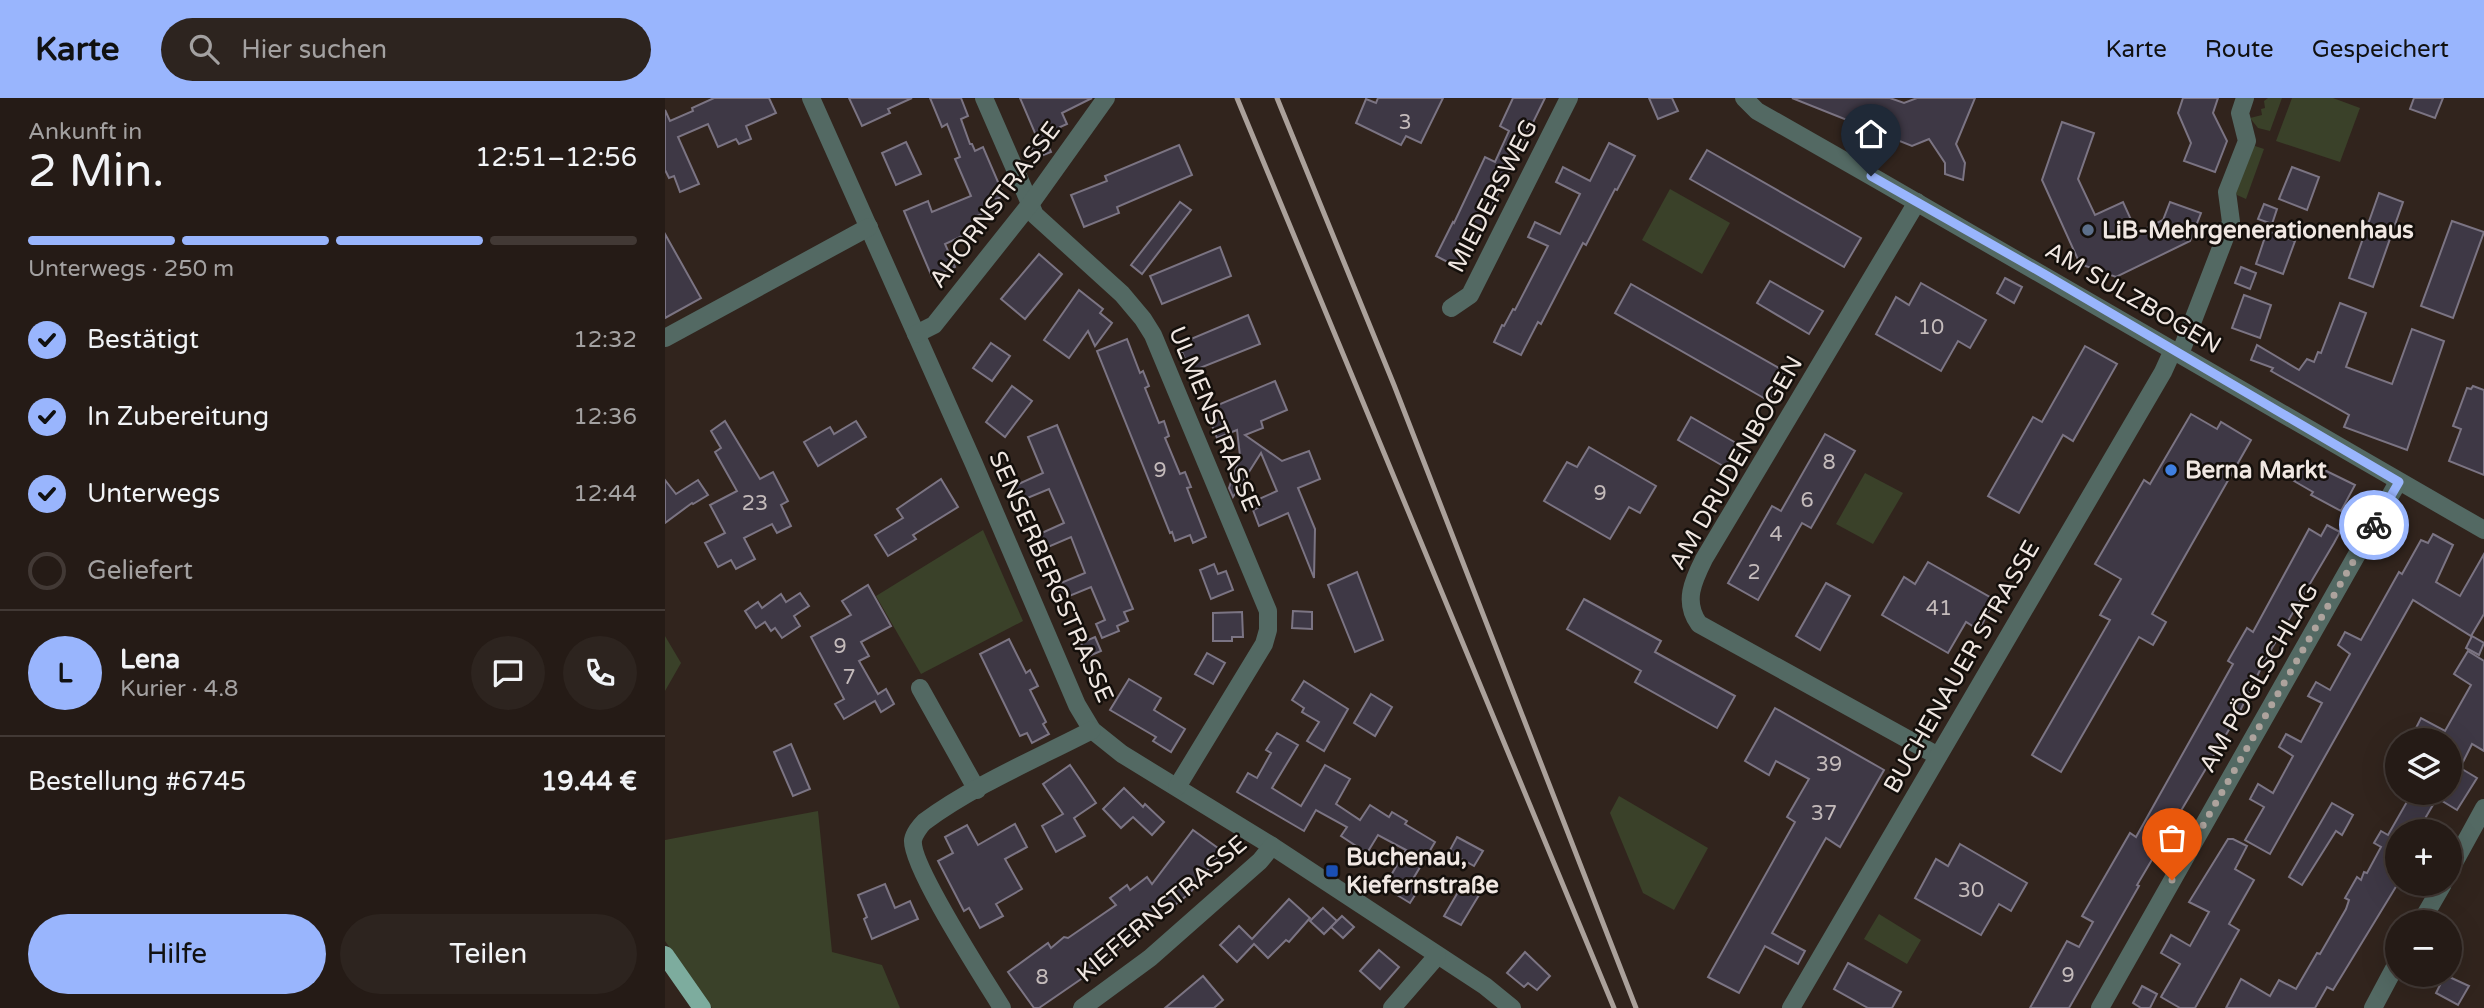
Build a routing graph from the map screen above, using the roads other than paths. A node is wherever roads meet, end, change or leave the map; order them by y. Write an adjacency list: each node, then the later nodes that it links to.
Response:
1 (811, 98): 9 (street, SENSERBERGSTRASSE)
2 (984, 98): 8 (street, ULMENSTRASSE)
3 (1106, 98): 8 (street, AHORNSTRASSE)
4 (1569, 98): 10 (street, MIEDERSWEG)
5 (2245, 98): 13 (street, BUCHENAUER STRASSE)
6 (1750, 105): 7 (street, AM SULZBOGEN)
7 (1917, 202): 13 (street, AM SULZBOGEN); 18 (street, AM DRUDENBOGEN)
8 (1031, 203): 11 (street, AHORNSTRASSE); 19 (street, ULMENSTRASSE)
9 (869, 227): 11 (street, SENSERBERGSTRASSE); 12 (street)
10 (1451, 308)
11 (916, 334): 17 (street, SENSERBERGSTRASSE)
12 (665, 338)
13 (2176, 352): 14 (street, AM SULZBOGEN); 18 (street, BUCHENAUER STRASSE)
14 (2399, 482): 15 (street, AM SULZBOGEN); 33 (street, AM PÖGLSCHLAG)
15 (2484, 530)
16 (920, 688): 20 (street)
17 (1093, 730): 19 (street, SENSERBERGSTRASSE); 20 (street)
18 (1938, 756): 32 (street, BUCHENAUER STRASSE)
19 (1177, 787): 22 (street, SENSERBERGSTRASSE)
20 (977, 790): 28 (street)
21 (2484, 808): 23 (street)
22 (1272, 846): 25 (street, SENSERBERGSTRASSE); 29 (street, KIEFERNSTRASSE)
23 (2462, 848)
24 (665, 955): 27 (main road)
25 (1437, 956): 30 (street); 31 (street, SENSERBERGSTRASSE)
26 (2385, 986): 34 (street)
27 (702, 1008)
28 (1002, 1008)
29 (1083, 1008)
30 (1392, 1008)
31 (1512, 1008)
32 (1791, 1008)
33 (2100, 1008)
34 (2373, 1008)

